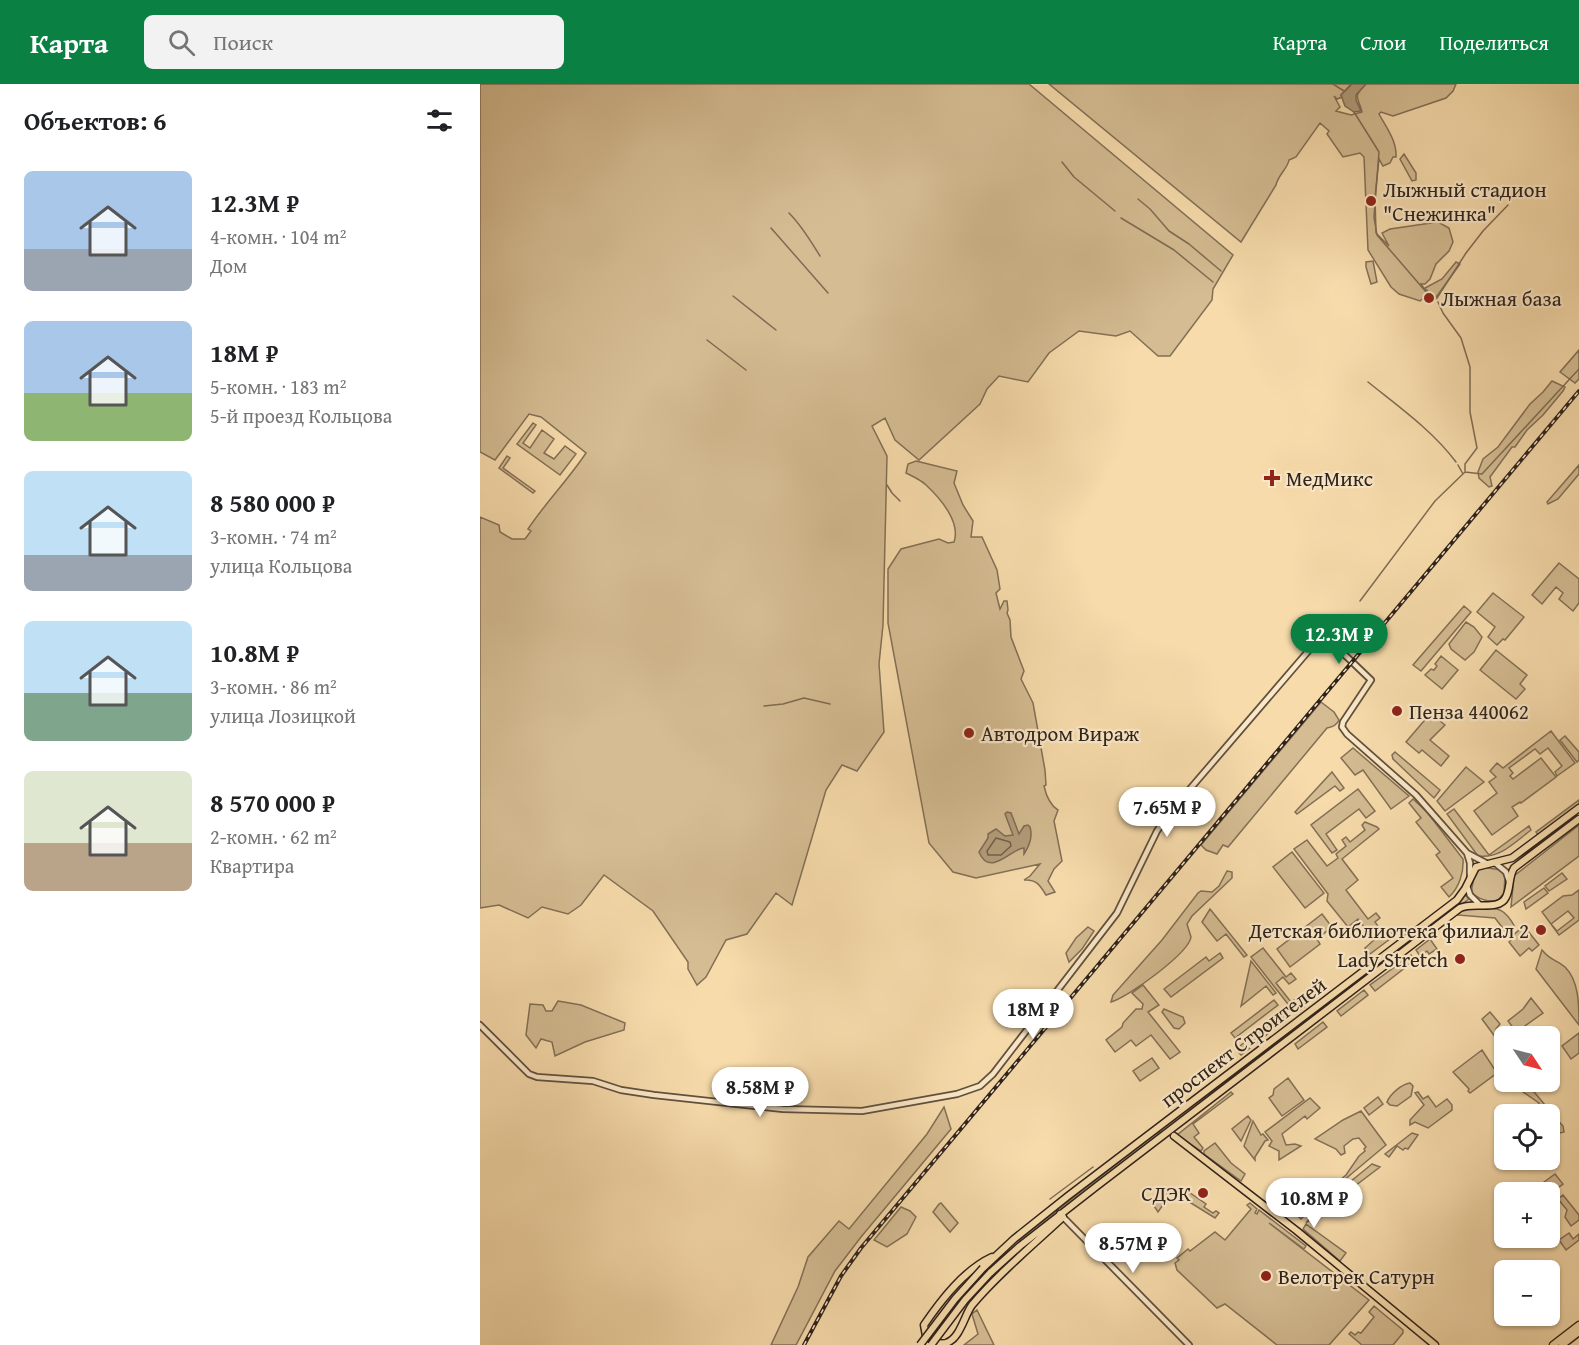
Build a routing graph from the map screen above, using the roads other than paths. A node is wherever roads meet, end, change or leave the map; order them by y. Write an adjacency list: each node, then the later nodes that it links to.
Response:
1 (1579, 808): 4 (main road)
2 (1579, 819): 7 (main road, проспект Строителей)
3 (1467, 853): 5 (street); 6 (street); 12 (street)
4 (1494, 863): 5 (main road); 7 (street)
5 (1486, 864): 6 (main road, проспект Строителей)
6 (1469, 880): 8 (street); 9 (main road, проспект Строителей)
7 (1509, 881): 8 (main road, проспект Строителей)
8 (1479, 904): 10 (main road, проспект Строителей)
9 (1310, 1012): 10 (main road); 11 (main road, проспект Строителей)
10 (1315, 1019): 13 (main road, проспект Строителей)
11 (1298, 1022): 13 (main road); 14 (main road, проспект Строителей)
12 (480, 1025)
13 (1302, 1028): 15 (main road, проспект Строителей)
14 (1169, 1119): 15 (main road); 16 (main road, проспект Строителей)
15 (1175, 1126): 17 (main road, проспект Строителей); 18 (main road)
16 (1158, 1128): 17 (main road); 21 (main road, проспект Строителей)
17 (1162, 1136): 19 (main road, проспект Строителей)
18 (1174, 1136): 19 (main road); 27 (main road)
19 (1148, 1146): 20 (main road, проспект Строителей)
20 (1061, 1216): 21 (main road); 25 (main road, проспект Строителей, bridge); 26 (street)
21 (997, 1255): 24 (main road, проспект Строителей, bridge)
22 (1579, 1325): 28 (main road)
23 (1579, 1332): 29 (main road)
24 (920, 1345)
25 (931, 1345)
26 (1189, 1345)
27 (1435, 1345)
28 (1553, 1345)
29 (1562, 1345)

